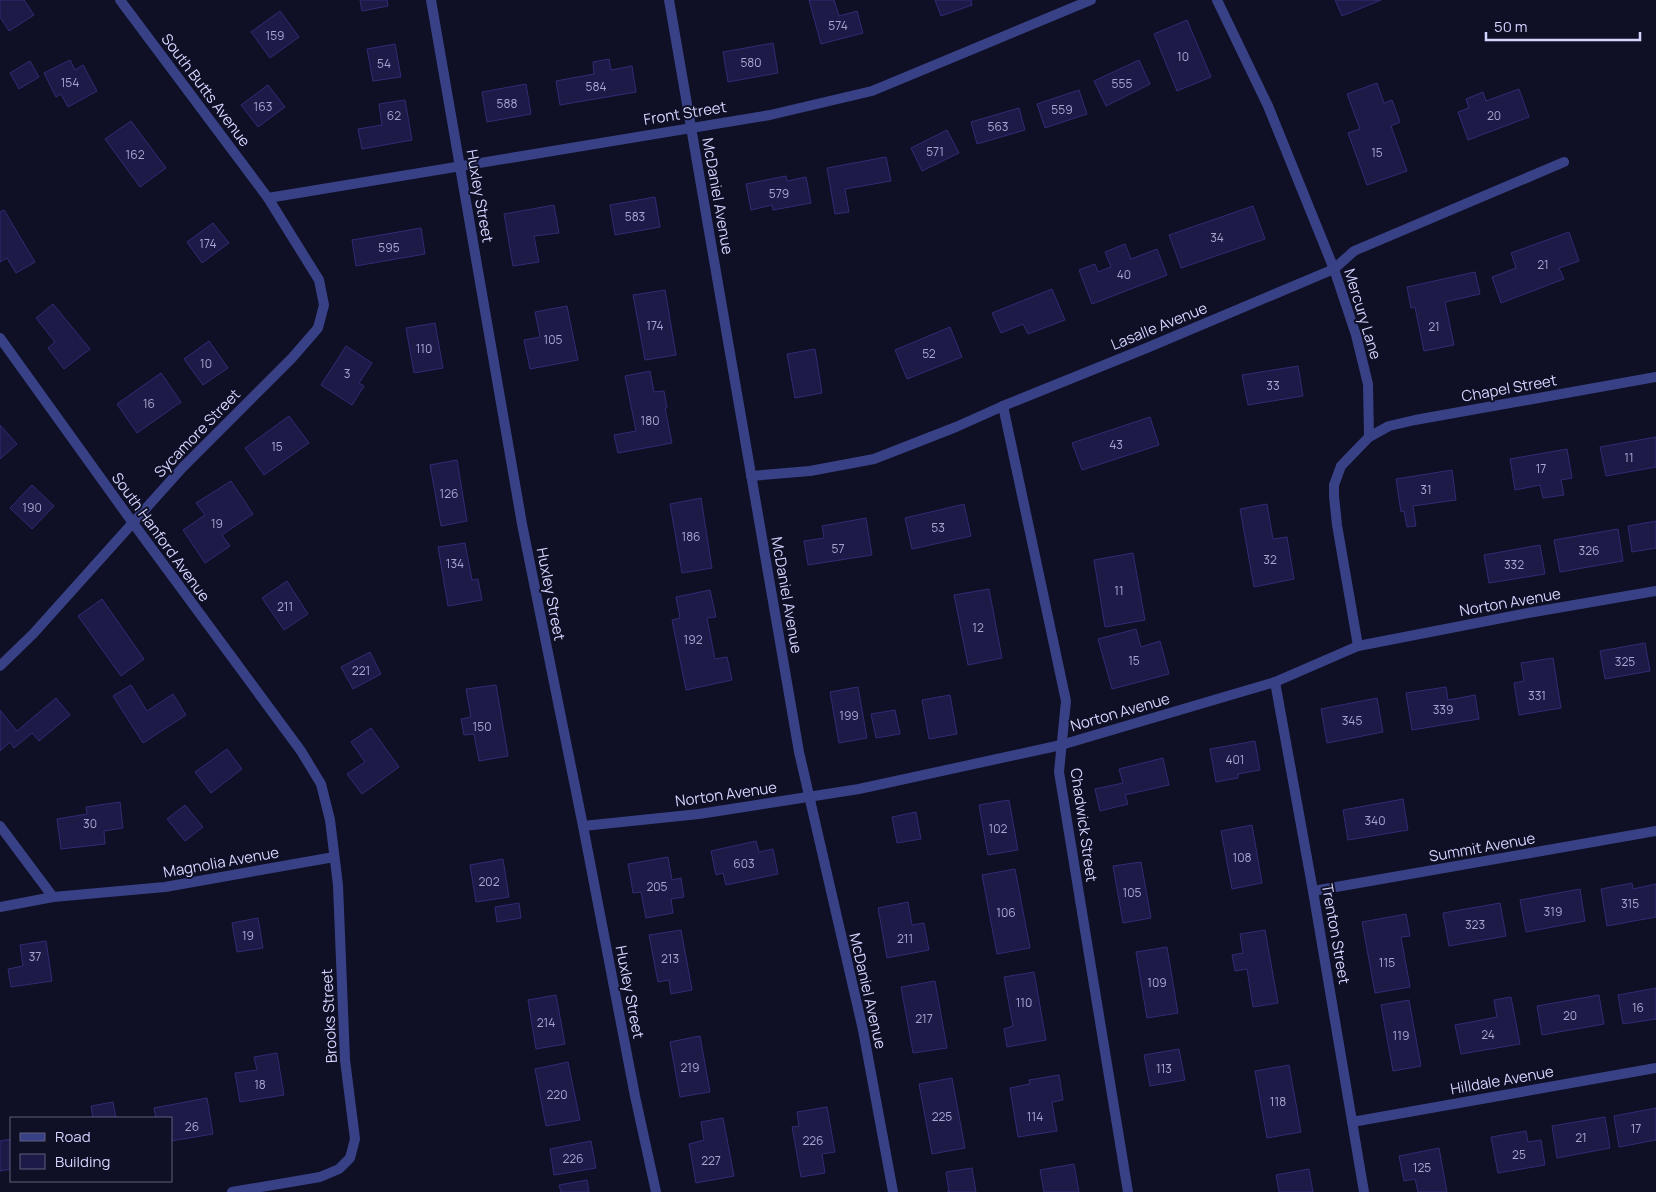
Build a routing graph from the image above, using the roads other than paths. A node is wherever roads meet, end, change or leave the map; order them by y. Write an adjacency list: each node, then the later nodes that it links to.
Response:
1 (120, 0): 9 (street, South Butts Avenue)
2 (431, 0): 8 (street, Huxley Street)
3 (669, 0): 6 (street, McDaniel Avenue)
4 (1091, 0): 6 (street, Front Street)
5 (1217, 0): 10 (street, Mercury Lane)
6 (691, 127): 8 (street, Front Street); 15 (street, McDaniel Avenue)
7 (1564, 162): 10 (street, Lasalle Avenue)
8 (459, 166): 9 (street, Front Street); 24 (street, Huxley Street)
9 (268, 198): 16 (street, Sycamore Street)
10 (1334, 269): 13 (street, Lasalle Avenue); 14 (street, Mercury Lane)
11 (0, 338): 16 (street, South Hanford Avenue)
12 (1656, 377): 14 (street, Chapel Street)
13 (1003, 406): 15 (street, Lasalle Avenue); 21 (street, Chadwick Street)
14 (1369, 437): 18 (street)
15 (751, 476): 22 (street, McDaniel Avenue)
16 (132, 523): 19 (street, Sycamore Street); 26 (street, South Hanford Avenue)
17 (1656, 592): 18 (street, Norton Avenue)
18 (1358, 646): 20 (street, Norton Avenue)
19 (0, 666)
20 (1275, 682): 21 (street, Norton Avenue); 27 (street, Trenton Street)
21 (1061, 745): 22 (street, Norton Avenue); 35 (street, Chadwick Street)
22 (808, 796): 24 (street, Norton Avenue); 34 (street, McDaniel Avenue)
23 (0, 826): 28 (street)
24 (583, 826): 33 (street, Huxley Street)
25 (1656, 831): 27 (street, Summit Avenue)
26 (334, 857): 28 (street, Magnolia Avenue); 32 (street, Brooks Street)
27 (1313, 891): 31 (street, Trenton Street)
28 (53, 897): 29 (street, Magnolia Avenue)
29 (0, 907)
30 (1656, 1068): 31 (street, Hilldale Avenue)
31 (1352, 1122): 36 (street, Trenton Street)
32 (232, 1192)
33 (656, 1192)
34 (893, 1192)
35 (1128, 1192)
36 (1364, 1192)

